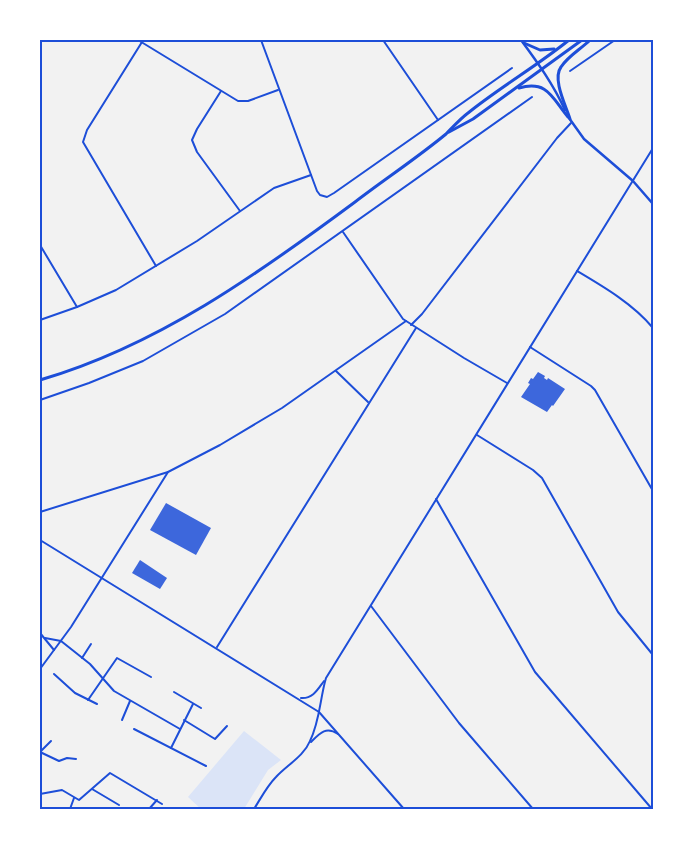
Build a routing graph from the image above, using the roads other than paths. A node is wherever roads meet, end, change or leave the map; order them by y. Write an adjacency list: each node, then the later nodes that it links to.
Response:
1 (138, 40): 8 (street)
2 (261, 40): 16 (street)
3 (383, 40): 19 (street)
4 (569, 40): 10 (main road)
5 (582, 40): 13 (main road)
6 (590, 40): 20 (main road)
7 (615, 40): 14 (street)
8 (142, 42): 17 (street); 29 (street)
9 (522, 42): 10 (main road); 11 (street)
10 (563, 45): 11 (main road)
11 (538, 62): 13 (street); 21 (main road)
12 (512, 68): 19 (street)
13 (543, 69): 15 (main road); 20 (street)
14 (570, 71)
15 (516, 89): 20 (main road); 21 (main road)
16 (278, 90): 17 (street); 23 (street)
17 (221, 91): 26 (street)
18 (532, 97): 27 (street)
19 (438, 120): 23 (street)
20 (571, 121): 24 (street); 34 (street)
21 (445, 134): 39 (main road)
22 (653, 148): 24 (street)
23 (311, 175): 26 (street)
24 (633, 181): 25 (street); 30 (street)
25 (653, 204)
26 (240, 211): 29 (street)
27 (344, 232): 33 (street); 41 (street)
28 (40, 245): 31 (street)
29 (156, 266): 31 (street)
30 (577, 271): 36 (street); 37 (street)
31 (77, 307): 32 (street)
32 (40, 320)
33 (406, 321): 34 (street); 38 (street)
34 (411, 325): 35 (street)
35 (416, 328): 40 (street); 42 (street)
36 (653, 328)
37 (530, 347): 40 (street); 45 (street)
38 (336, 371): 42 (street); 44 (street)
39 (40, 380)
40 (507, 384): 43 (street)
41 (40, 400)
42 (368, 403): 55 (street)
43 (476, 435): 46 (street); 57 (street)
44 (168, 472): 47 (street); 49 (street)
45 (653, 491)
46 (436, 499): 50 (street); 95 (street)
47 (40, 512)
48 (40, 540): 49 (street)
49 (101, 578): 53 (street); 55 (street)
50 (371, 606): 62 (street); 94 (street)
51 (40, 633): 52 (street)
52 (45, 638): 53 (street); 56 (street)
53 (61, 641): 56 (street); 58 (street)
54 (91, 644): 58 (street)
55 (217, 647): 65 (street)
56 (54, 650): 59 (street)
57 (653, 655)
58 (82, 658): 63 (street)
59 (40, 669)
60 (54, 674): 66 (street)
61 (151, 677): 63 (street)
62 (326, 678): 65 (street); 71 (street)
63 (102, 680): 66 (street); 67 (street)
64 (174, 692): 69 (street)
65 (299, 698): 71 (street)
66 (88, 700): 68 (street)
67 (130, 701): 72 (street); 76 (street)
68 (97, 704)
69 (193, 704): 70 (street); 73 (street)
70 (201, 708)
71 (320, 712): 77 (street); 79 (street)
72 (122, 720)
73 (184, 720): 74 (street); 76 (street)
74 (227, 726)
75 (134, 729): 80 (street)
76 (180, 730): 80 (street)
77 (340, 735): 79 (street); 93 (street)
78 (51, 741): 81 (street)
79 (310, 742): 92 (street)
80 (171, 748): 83 (street)
81 (40, 753): 82 (street)
82 (76, 759)
83 (206, 766)
84 (92, 789): 86 (street); 87 (street); 89 (street)
85 (40, 794): 86 (street)
86 (74, 798): 90 (street)
87 (157, 800): 88 (street); 91 (street)
88 (162, 804)
89 (119, 805)
90 (70, 809)
91 (149, 809)
92 (254, 809)
93 (404, 809)
94 (533, 809)
95 (652, 809)

